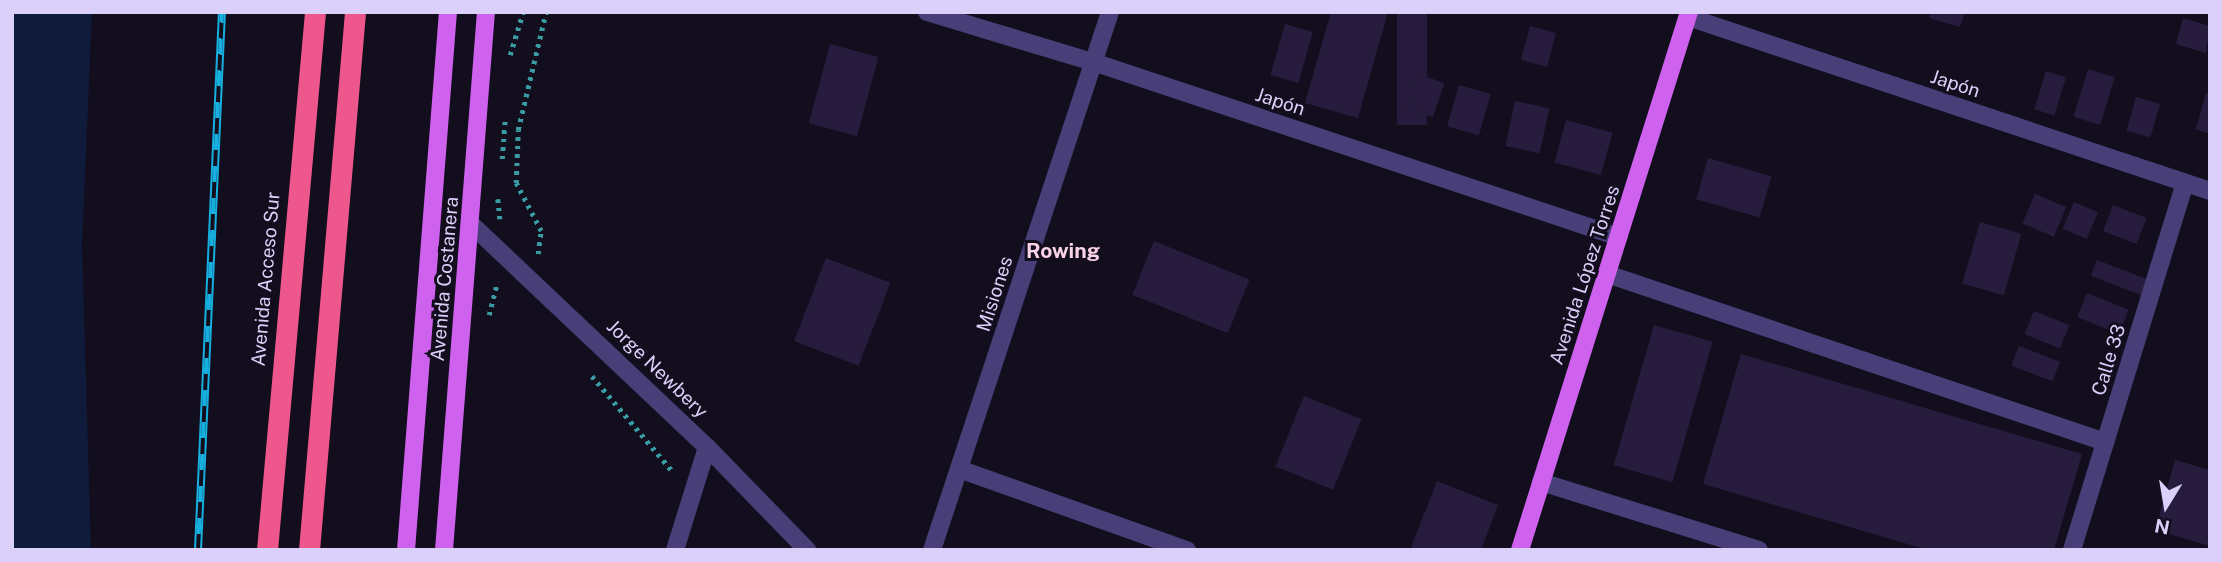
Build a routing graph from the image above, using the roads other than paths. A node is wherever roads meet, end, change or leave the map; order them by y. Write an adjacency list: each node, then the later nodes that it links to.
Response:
1 (315, 12): 19 (highway, Avenida Acceso Sur)
2 (355, 12): 20 (highway)
3 (448, 12): 21 (main road, Avenida Costanera)
4 (486, 12): 11 (main road, Avenida Costanera)
5 (927, 12): 8 (street, Japón)
6 (1110, 12): 8 (street, Misiones)
7 (1689, 15): 9 (street, Japón); 12 (main road, Avenida López Torres)
8 (1093, 62): 12 (street, Japón); 16 (street, Misiones)
9 (2185, 183): 10 (street, Japón); 14 (street, Calle 33)
10 (2210, 191)
11 (471, 223): 15 (street, Jorge Newbery); 22 (main road, Avenida Costanera)
12 (1619, 237): 13 (main road, Avenida López Torres)
13 (1607, 274): 14 (street); 17 (main road, Avenida López Torres)
14 (2105, 442): 18 (street, Calle 33)
15 (707, 447): 23 (street); 24 (street, Jorge Newbery)
16 (959, 469): 25 (street, Misiones); 26 (street)
17 (1541, 482): 27 (main road, Avenida López Torres); 28 (street)
18 (2073, 549)
19 (267, 550)
20 (309, 550)
21 (406, 550)
22 (443, 550)
23 (675, 550)
24 (807, 550)
25 (932, 550)
26 (1187, 550)
27 (1520, 550)
28 (1759, 550)

